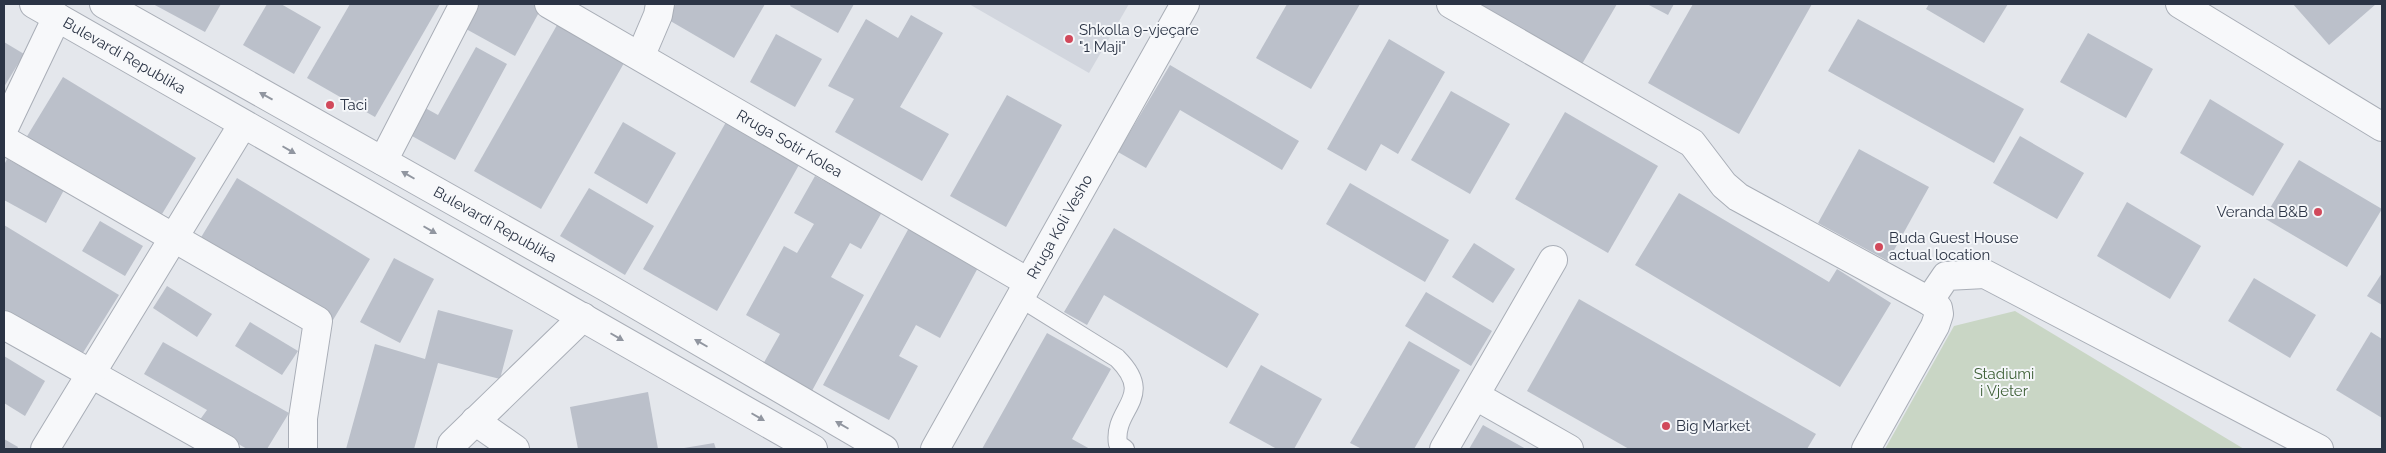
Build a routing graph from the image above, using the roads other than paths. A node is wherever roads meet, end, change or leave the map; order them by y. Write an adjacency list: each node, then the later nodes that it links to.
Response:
1 (104, 4): 14 (street, Bulevardi Republika, one-way to 1)
2 (464, 4): 14 (street)
3 (549, 4): 9 (street, Rruga Sotir Kolea)
4 (660, 4): 9 (street)
5 (1185, 4): 17 (street, Rruga Koli Vesho)
6 (1452, 4): 18 (street)
7 (2180, 4): 12 (street)
8 (45, 10): 10 (street, Bulevardi Republika); 11 (street)
9 (640, 55): 17 (street, Rruga Sotir Kolea)
10 (243, 124): 15 (street); 19 (street, Bulevardi Republika, one-way to 19)
11 (4, 128)
12 (2382, 128)
13 (4, 140): 15 (street)
14 (383, 160): 30 (street, Bulevardi Republika, one-way to 14)
15 (173, 237): 21 (street); 26 (street)
16 (1553, 260): 22 (street)
17 (1024, 290): 31 (street, Rruga Koli Vesho); 32 (lane)
18 (1929, 301): 35 (street); 36 (street)
19 (583, 317): 23 (street); 29 (street, Bulevardi Republika, one-way to 29)
20 (4, 325): 21 (street)
21 (90, 373): 24 (street); 25 (street)
22 (1476, 396): 33 (street); 34 (street)
23 (475, 421): 27 (street); 28 (street)
24 (45, 449)
25 (225, 449)
26 (303, 449)
27 (451, 449)
28 (515, 449)
29 (813, 449)
30 (884, 449)
31 (935, 449)
32 (1125, 449)
33 (1444, 449)
34 (1569, 449)
35 (1866, 449)
36 (2319, 449)

